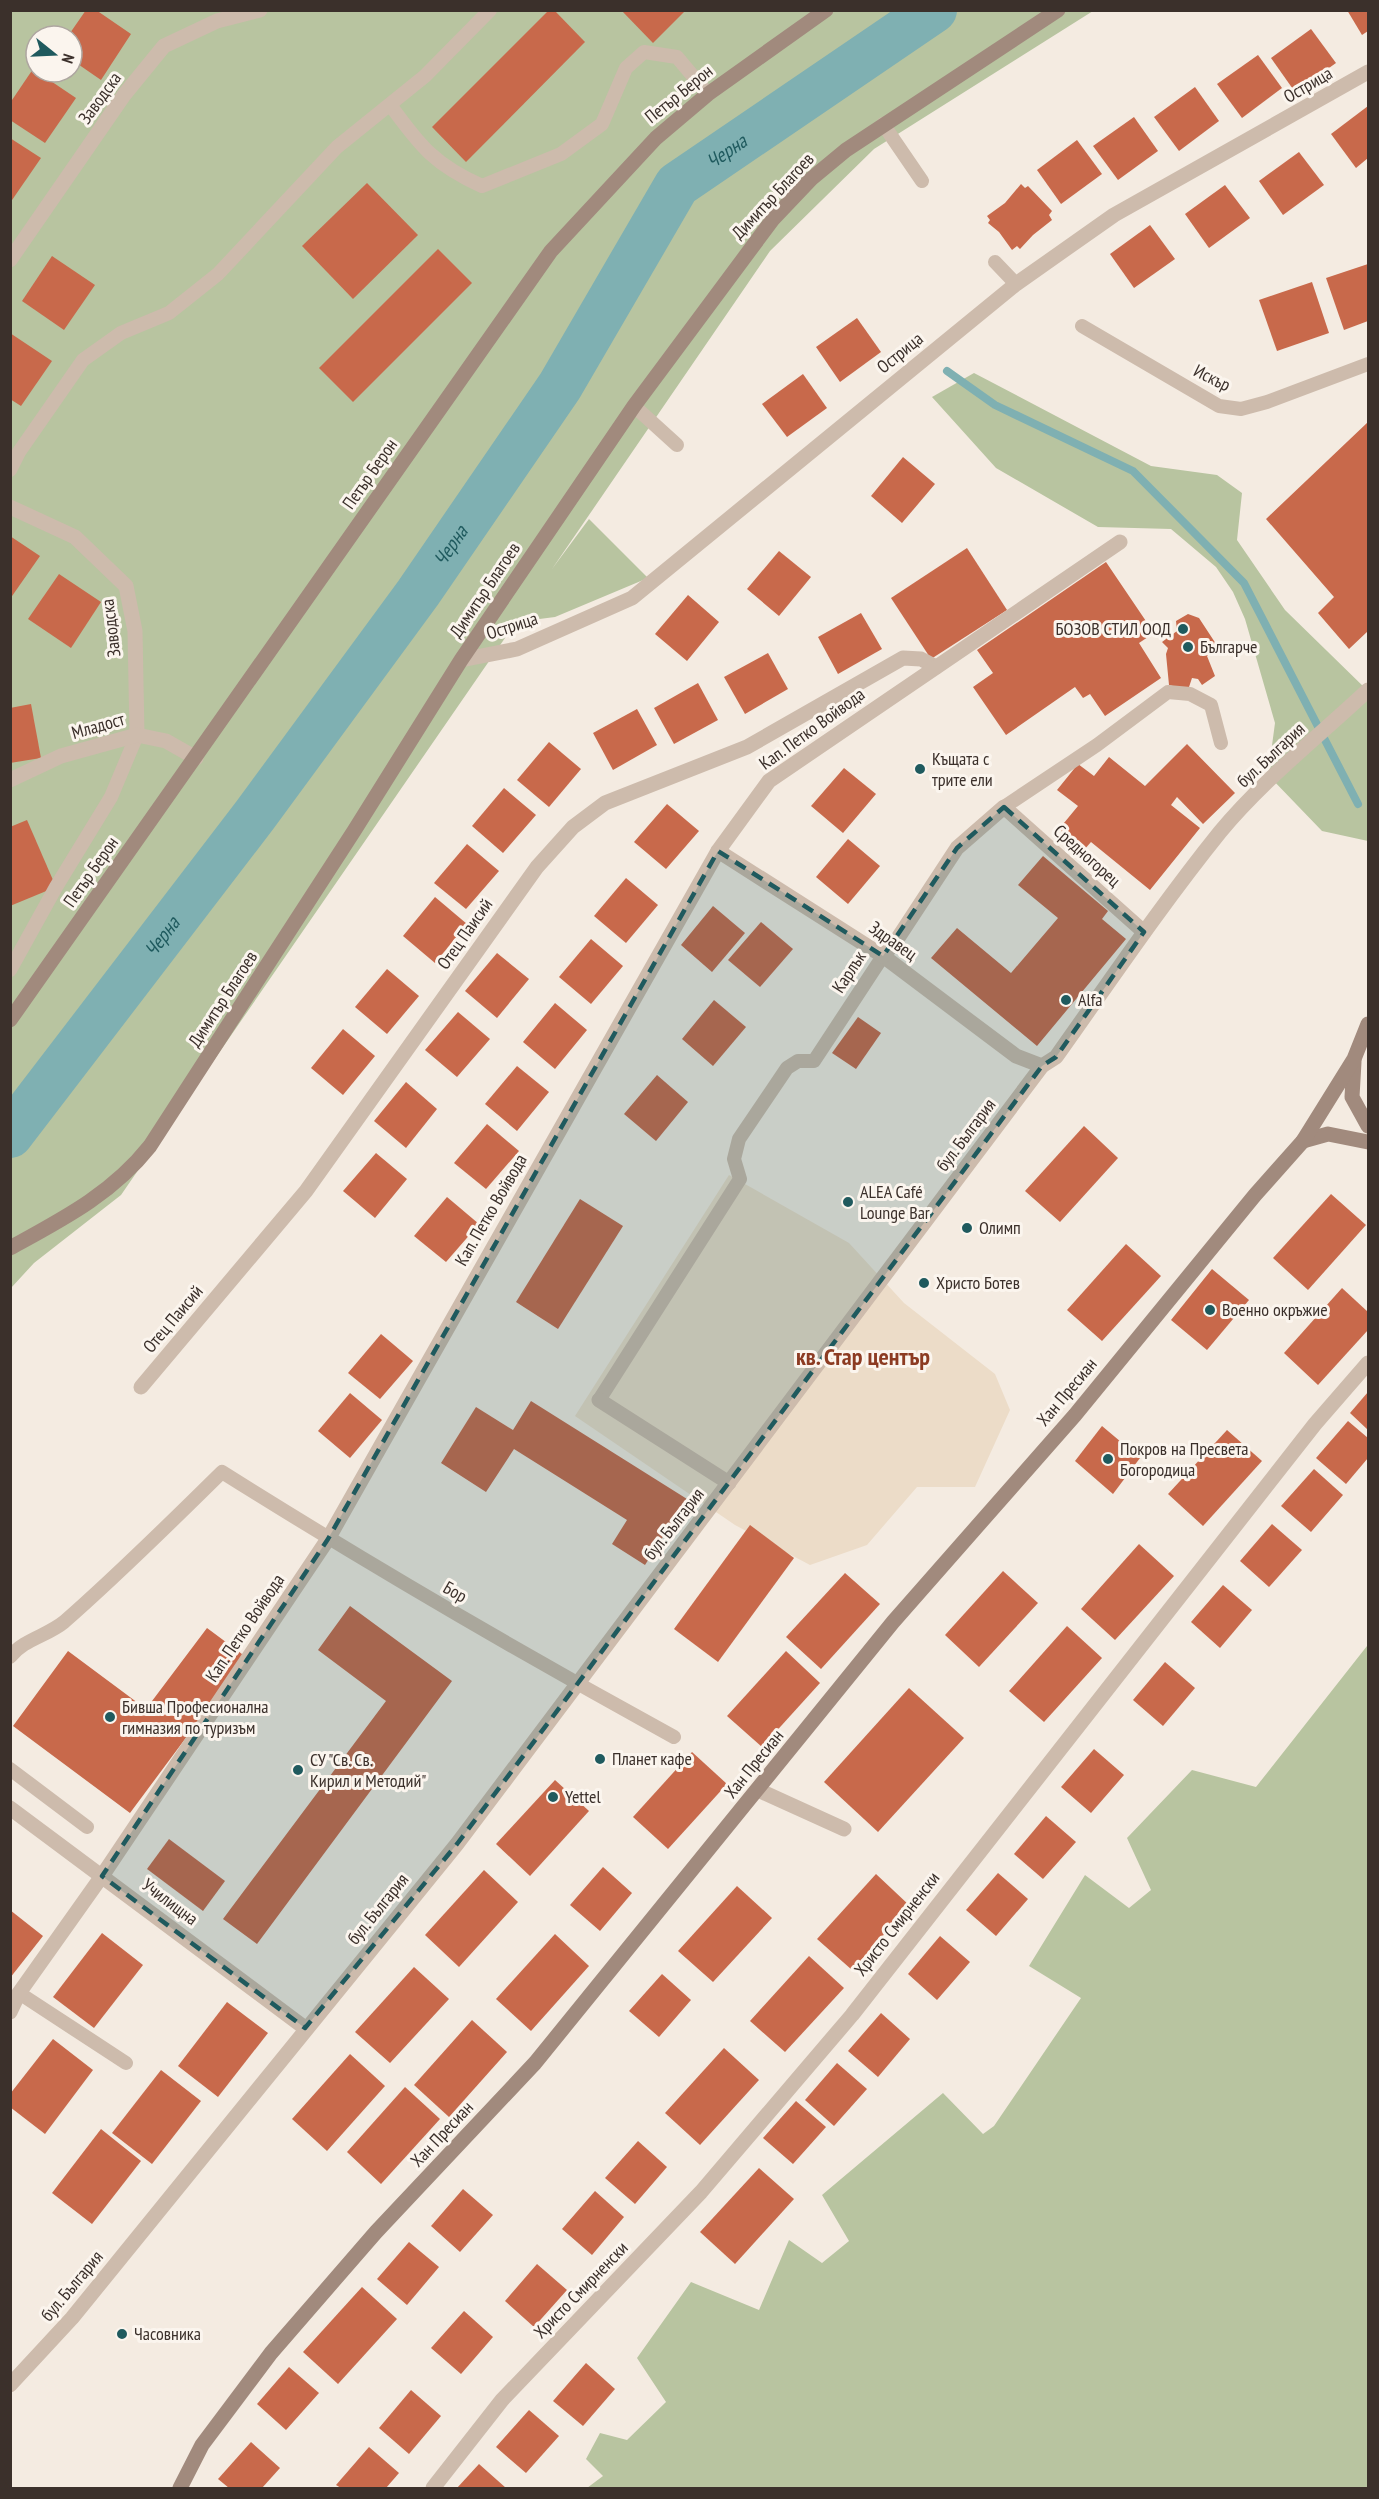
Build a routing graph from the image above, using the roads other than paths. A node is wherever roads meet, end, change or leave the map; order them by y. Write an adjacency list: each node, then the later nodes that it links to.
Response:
1 (260, 10): 10 (street, Заводска)
2 (489, 10): 7 (lane)
3 (826, 10): 6 (main road, Петър Берон)
4 (1058, 10): 8 (main road, Димитър Благоев)
5 (1368, 72): 12 (street, Острица)
6 (708, 94): 7 (lane); 25 (main road, Петър Берон)
7 (391, 106): 17 (lane)
8 (883, 124): 9 (lane); 15 (main road, Димитър Благоев)
9 (922, 181)
10 (13, 253)
11 (994, 262): 12 (lane)
12 (1016, 284): 20 (street, Острица)
13 (1082, 326): 14 (lane, Искър)
14 (1368, 364)
15 (634, 406): 16 (lane); 20 (main road, Димитър Благоев)
16 (677, 445)
17 (10, 470)
18 (10, 507): 23 (street, Заводска)
19 (1120, 542): 21 (street, Кап. Петко Войвода)
20 (461, 660): 39 (main road, Димитър Благоев)
21 (936, 667): 28 (street, Кап. Петко Войвода); 41 (street, Отец Паисий)
22 (1367, 692): 29 (street, бул. България)
23 (137, 735): 25 (street, Младост); 26 (street, Младост); 31 (lane)
24 (1221, 742): 27 (lane, Карлък)
25 (196, 758): 32 (main road, Петър Берон)
26 (10, 780)
27 (1004, 807): 29 (street, Средногорец); 30 (street, Карлък)
28 (718, 852): 30 (street, Здравец); 44 (street, Кап. Петко Войвода)
29 (1144, 932): 35 (street, бул. България)
30 (883, 956): 35 (street, Здравец); 42 (lane, Карлък)
31 (10, 970)
32 (10, 1020)
33 (1368, 1024): 34 (main road)
34 (1354, 1059): 36 (main road); 37 (main road, Хан Пресиан)
35 (1042, 1066): 43 (street, бул. България)
36 (1368, 1126)
37 (1303, 1142): 38 (main road); 49 (main road, Хан Пресиан)
38 (1368, 1142)
39 (10, 1248)
40 (1368, 1363): 60 (street, Христо Смирненски)
41 (141, 1387)
42 (599, 1400): 43 (street)
43 (729, 1484): 46 (street, бул. България)
44 (328, 1539): 45 (lane, Бор); 46 (lane, Бор); 53 (street, Кап. Петко Войвода)
45 (10, 1657)
46 (576, 1683): 47 (lane, Бор); 56 (street, бул. България)
47 (675, 1737)
48 (10, 1769): 51 (lane)
49 (758, 1790): 52 (street); 59 (main road, Хан Пресиан)
50 (10, 1808): 53 (street, Училищна)
51 (87, 1827)
52 (844, 1829)
53 (102, 1876): 54 (street, Кап. Петко Войвода); 56 (street, Училищна)
54 (19, 1993): 55 (street, Кап. Петко Войвода); 57 (lane)
55 (10, 2012)
56 (305, 2028): 58 (street, бул. България)
57 (126, 2063)
58 (10, 2385)
59 (180, 2488)
60 (433, 2488)

